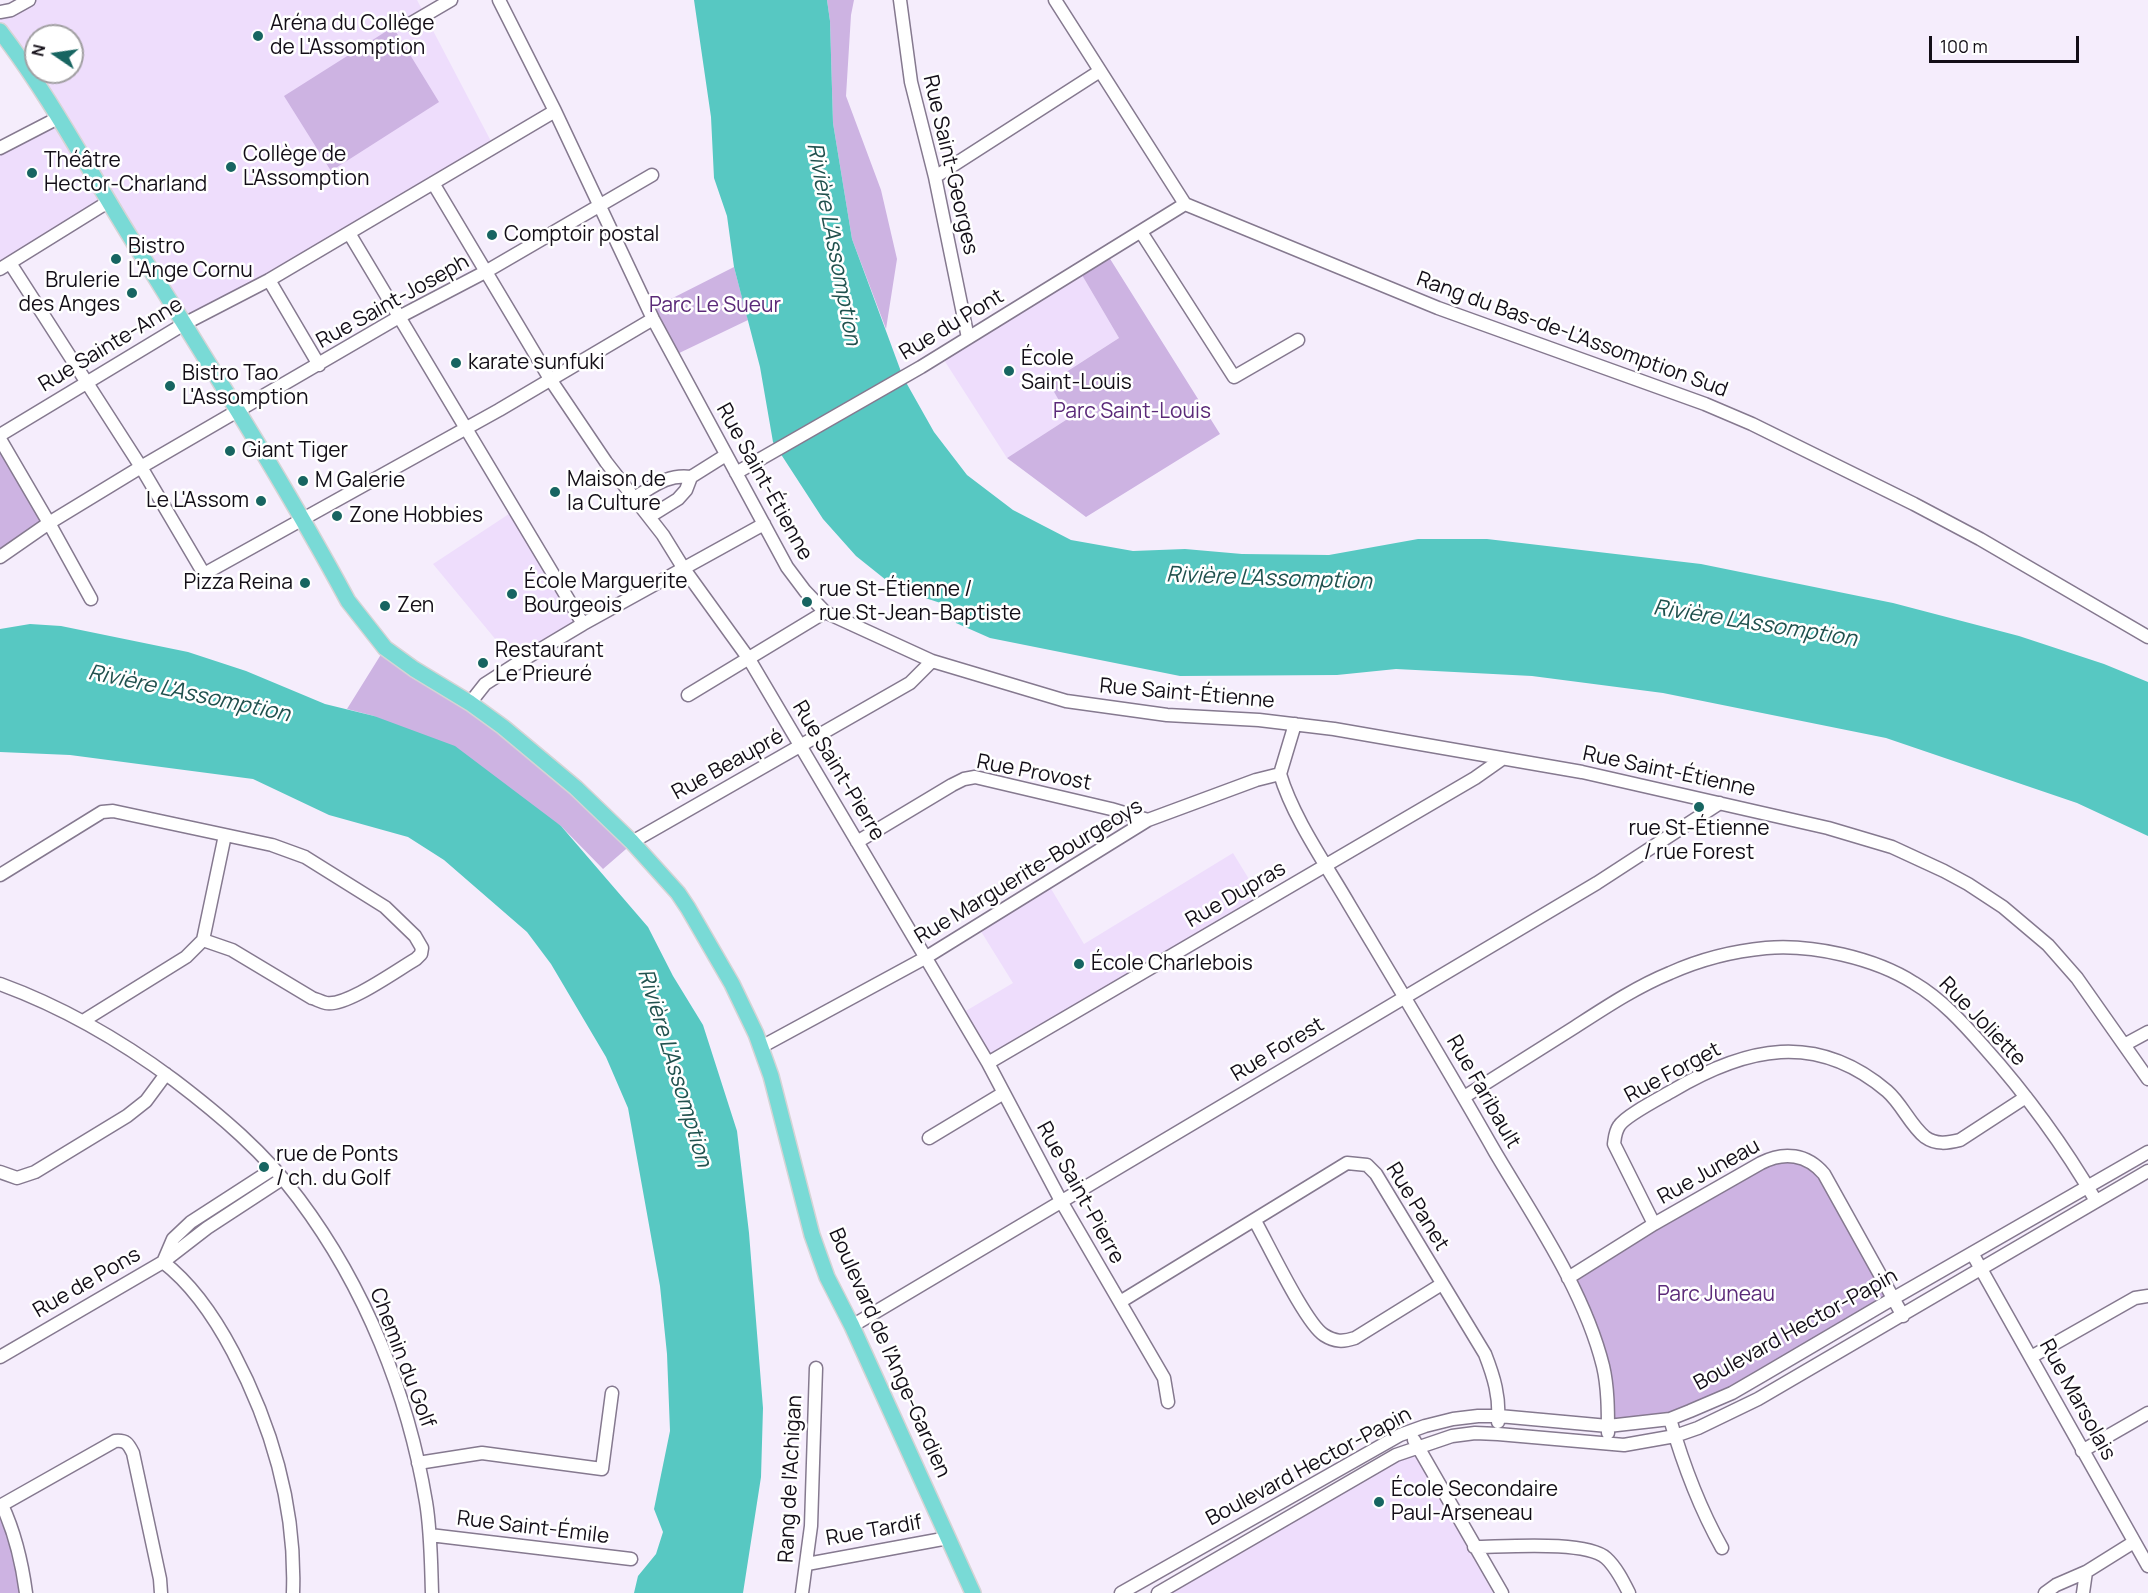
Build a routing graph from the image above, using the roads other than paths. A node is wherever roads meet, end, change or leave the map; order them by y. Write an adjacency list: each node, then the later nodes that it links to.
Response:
1 (29, 0): 6 (street)
2 (451, 0): 7 (street)
3 (499, 0): 10 (street, Rue Saint-Étienne)
4 (900, 0): 14 (street, Rue Saint-Georges)
5 (1055, 0): 9 (street)
6 (0, 12)
7 (410, 24)
8 (0, 31): 11 (main road, Boulevard de l'Ange-Gardien)
9 (1100, 71): 14 (street); 17 (street)
10 (555, 111): 15 (street, Rue Sainte-Anne); 18 (street, Rue Saint-Étienne)
11 (58, 118): 12 (street); 16 (main road, Boulevard de l'Ange-Gardien)
12 (0, 148)
13 (652, 175): 18 (street, Rue Saint-Joseph)
14 (935, 177): 27 (street, Rue Saint-Georges)
15 (433, 183): 20 (street, Rue Sainte-Anne); 22 (street, Rue Saint-Pierre)
16 (108, 202): 21 (street); 26 (main road, Boulevard de l'Ange-Gardien)
17 (1185, 204): 19 (street, Rue du Pont); 49 (street, Rang du Bas-de-L'Assomption Sud)
18 (599, 205): 22 (street, Rue Saint-Joseph); 25 (street, Rue Saint-Étienne)
19 (1141, 232): 27 (street, Rue du Pont); 28 (street)
20 (349, 233): 23 (street, Rue Sainte-Anne); 24 (street)
21 (5, 266): 31 (street)
22 (488, 272): 24 (street, Rue Saint-Joseph); 30 (street, Rue Saint-Pierre)
23 (269, 280): 26 (street, Rue Sainte-Anne); 29 (street)
24 (399, 317): 29 (street, Rue Saint-Joseph); 33 (street)
25 (653, 319): 30 (street); 35 (street, Rue Saint-Étienne)
26 (184, 324): 31 (street, Rue Sainte-Anne); 32 (main road, Boulevard de l'Ange-Gardien)
27 (968, 338): 37 (street, Rue du Pont)
28 (1298, 340)
29 (319, 365): 32 (street, Rue Saint-Joseph)
30 (550, 380): 33 (street); 39 (street, Rue Saint-Pierre)
31 (87, 382): 34 (street, Rue Sainte-Anne); 36 (street)
32 (237, 411): 36 (street, Rue Saint-Joseph); 41 (main road, Boulevard de l'Ange-Gardien)
33 (466, 428): 41 (street); 48 (street)
34 (0, 437): 42 (street)
35 (726, 455): 37 (street, Rue Saint-Étienne); 38 (street)
36 (141, 467): 41 (street); 42 (street, Rue Saint-Joseph)
37 (736, 473): 43 (street, Rue Saint-Étienne)
38 (691, 477): 39 (street); 40 (street)
39 (634, 498): 40 (street, Rue Saint-Pierre)
40 (649, 518): 45 (street, Rue Saint-Pierre)
41 (301, 519): 53 (main road, Boulevard de l'Ange-Gardien)
42 (49, 523): 44 (street, Rue Saint-Joseph); 46 (street)
43 (764, 524): 45 (street); 47 (street, Rue Saint-Étienne)
44 (0, 557)
45 (684, 568): 48 (street); 50 (street, Rue Saint-Pierre)
46 (91, 599)
47 (825, 612): 50 (street); 51 (street, Rue Saint-Étienne)
48 (584, 624): 53 (street)
49 (2148, 637)
50 (749, 659): 52 (street); 55 (street, Rue Saint-Pierre)
51 (932, 661): 54 (street, Rue Saint-Étienne); 55 (street, Rue Beaupré)
52 (688, 695)
53 (470, 703): 61 (main road, Boulevard de l'Ange-Gardien)
54 (1295, 724): 56 (street, Rue Saint-Étienne); 57 (street)
55 (800, 747): 61 (street, Rue Beaupré); 62 (street, Rue Saint-Pierre)
56 (1502, 759): 58 (street, Rue Saint-Étienne); 63 (street, Rue Dupras)
57 (1280, 774): 59 (street, Rue Marguerite-Bourgeoys); 63 (street, Rue Faribault)
58 (1720, 803): 68 (street, Rue Forest); 71 (street, Rue Saint-Étienne)
59 (1148, 820): 62 (street, Rue Provost); 66 (street, Rue Marguerite-Bourgeoys)
60 (225, 835): 64 (street); 65 (street); 65 (street)
61 (632, 842): 72 (main road, Boulevard de l'Ange-Gardien)
62 (857, 842): 66 (street, Rue Saint-Pierre)
63 (1326, 865): 68 (street, Rue Faribault); 73 (street, Rue Dupras)
64 (0, 875)
65 (203, 940): 69 (street)
66 (925, 958): 72 (street, Rue Marguerite-Bourgeoys); 73 (street, Rue Saint-Pierre)
67 (0, 984): 69 (street, Chemin du Golf)
68 (1404, 997): 77 (street, Rue Faribault); 86 (street, Rue Forest)
69 (83, 1021): 74 (street, Chemin du Golf)
70 (2148, 1032): 71 (street)
71 (2124, 1045): 75 (street, Rue Saint-Étienne)
72 (761, 1047): 99 (main road, Boulevard de l'Ange-Gardien)
73 (987, 1063): 76 (street, Rue Saint-Pierre)
74 (166, 1074): 81 (street, Chemin du Golf); 83 (street)
75 (2148, 1079)
76 (1002, 1094): 79 (street); 86 (street, Rue Saint-Pierre)
77 (1464, 1097): 78 (street, Rue Joliette); 93 (street, Rue Faribault)
78 (2026, 1097): 85 (street, Rue Joliette); 89 (street, Rue Forget)
79 (929, 1138)
80 (2148, 1152): 85 (street, Boulevard Hector-Papin)
81 (273, 1169): 84 (street, Chemin du Golf); 91 (street, Rue de Pons)
82 (2148, 1171): 87 (street, Boulevard Hector-Papin)
83 (0, 1172)
84 (282, 1179): 91 (street, Rue de Pons); 115 (street, Chemin du Golf)
85 (2087, 1186): 87 (street, Rue Joliette); 90 (street, Boulevard Hector-Papin)
86 (1061, 1201): 97 (street, Rue Saint-Pierre); 99 (street, Rue Forest)
87 (2096, 1201): 92 (street, Boulevard Hector-Papin)
88 (1254, 1221): 94 (street); 94 (street, Rue Panet); 97 (street, Rue Panet)
89 (1654, 1224): 93 (street, Rue Juneau); 96 (street, Rue Juneau)
90 (1972, 1253): 92 (street, Rue Marsolais); 96 (street, Boulevard Hector-Papin)
91 (163, 1262): 100 (street, Rue de Pons); 129 (street)
92 (1980, 1269): 98 (street, Boulevard Hector-Papin); 101 (street, Rue Marsolais)
93 (1568, 1278): 108 (street, Rue Faribault)
94 (1442, 1284): 106 (street, Rue Panet)
95 (2148, 1296): 101 (street)
96 (1894, 1298): 98 (street, Rue Juneau); 107 (street, Boulevard Hector-Papin)
97 (1120, 1302): 104 (street, Rue Saint-Pierre)
98 (1903, 1316): 111 (street, Boulevard Hector-Papin)
99 (852, 1326): 118 (main road, Boulevard de l'Ange-Gardien)
100 (0, 1357)
101 (2031, 1358): 114 (street, Rue Marsolais)
102 (816, 1368): 123 (street, Rang de l'Achigan)
103 (612, 1393): 115 (street)
104 (1168, 1402)
105 (2148, 1413): 114 (street)
106 (1499, 1416): 108 (street, Boulevard Hector-Papin); 109 (street, Boulevard Hector-Papin); 110 (street, Rue Panet)
107 (1670, 1419): 108 (street, Boulevard Hector-Papin); 111 (street)
108 (1608, 1426): 112 (street, Rue Faribault)
109 (1410, 1431): 113 (street); 126 (street, Boulevard Hector-Papin)
110 (1497, 1434): 112 (street, Boulevard Hector-Papin); 113 (street, Boulevard Hector-Papin)
111 (1675, 1436): 112 (street, Boulevard Hector-Papin); 121 (street)
112 (1608, 1445)
113 (1416, 1446): 120 (street); 134 (street, Boulevard Hector-Papin)
114 (2082, 1451): 119 (street, Rue Marsolais)
115 (418, 1462): 117 (street, Chemin du Golf)
116 (1, 1506): 127 (street); 128 (street)
117 (430, 1535): 122 (street, Rue Saint-Émile); 130 (street, Chemin du Golf)
118 (948, 1538): 123 (street, Rue Tardif); 132 (main road, Boulevard de l'Ange-Gardien)
119 (2134, 1542): 124 (street, Rue Marsolais); 125 (street)
120 (1474, 1547): 135 (street); 136 (street)
121 (1722, 1548)
122 (631, 1559)
123 (807, 1564): 131 (street, Rang de l'Achigan)
124 (2148, 1566)
125 (2086, 1572): 137 (street); 138 (street)
126 (1146, 1578): 133 (street, Boulevard Hector-Papin); 134 (street, Boulevard Hector-Papin)
127 (26, 1593)
128 (161, 1593)
129 (293, 1593)
130 (432, 1593)
131 (802, 1593)
132 (973, 1593)
133 (1121, 1593)
134 (1156, 1593)
135 (1502, 1593)
136 (1629, 1593)
137 (2045, 1593)
138 (2083, 1593)

